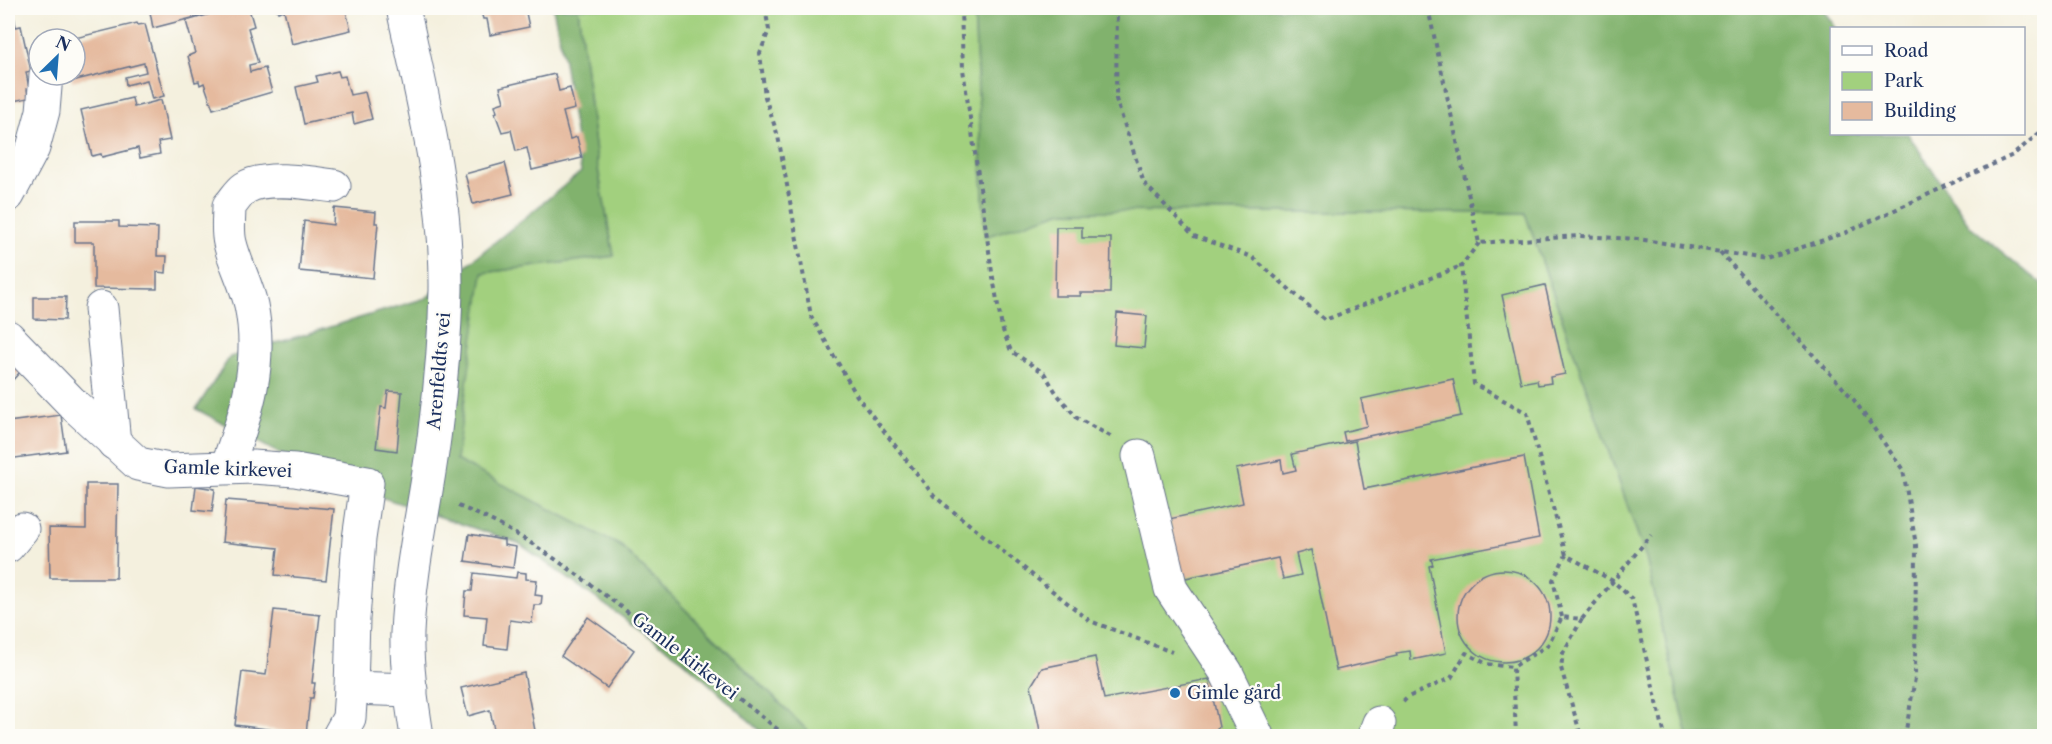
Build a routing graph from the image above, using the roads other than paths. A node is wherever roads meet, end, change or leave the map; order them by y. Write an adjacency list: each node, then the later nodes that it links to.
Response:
1 (403, 8): 11 (street, Arenfeldts vei)
2 (45, 87): 4 (street)
3 (334, 186): 9 (street)
4 (8, 195)
5 (101, 308): 7 (street)
6 (8, 337): 7 (street, Gamle kirkevei)
7 (114, 443): 9 (street, Gamle kirkevei)
8 (1139, 456): 14 (street)
9 (227, 467): 10 (street, Gamle kirkevei)
10 (351, 688): 11 (street); 12 (street, Gamle kirkevei)
11 (411, 690): 13 (street, Arenfeldts vei)
12 (339, 736)
13 (417, 736)
14 (1257, 736)

